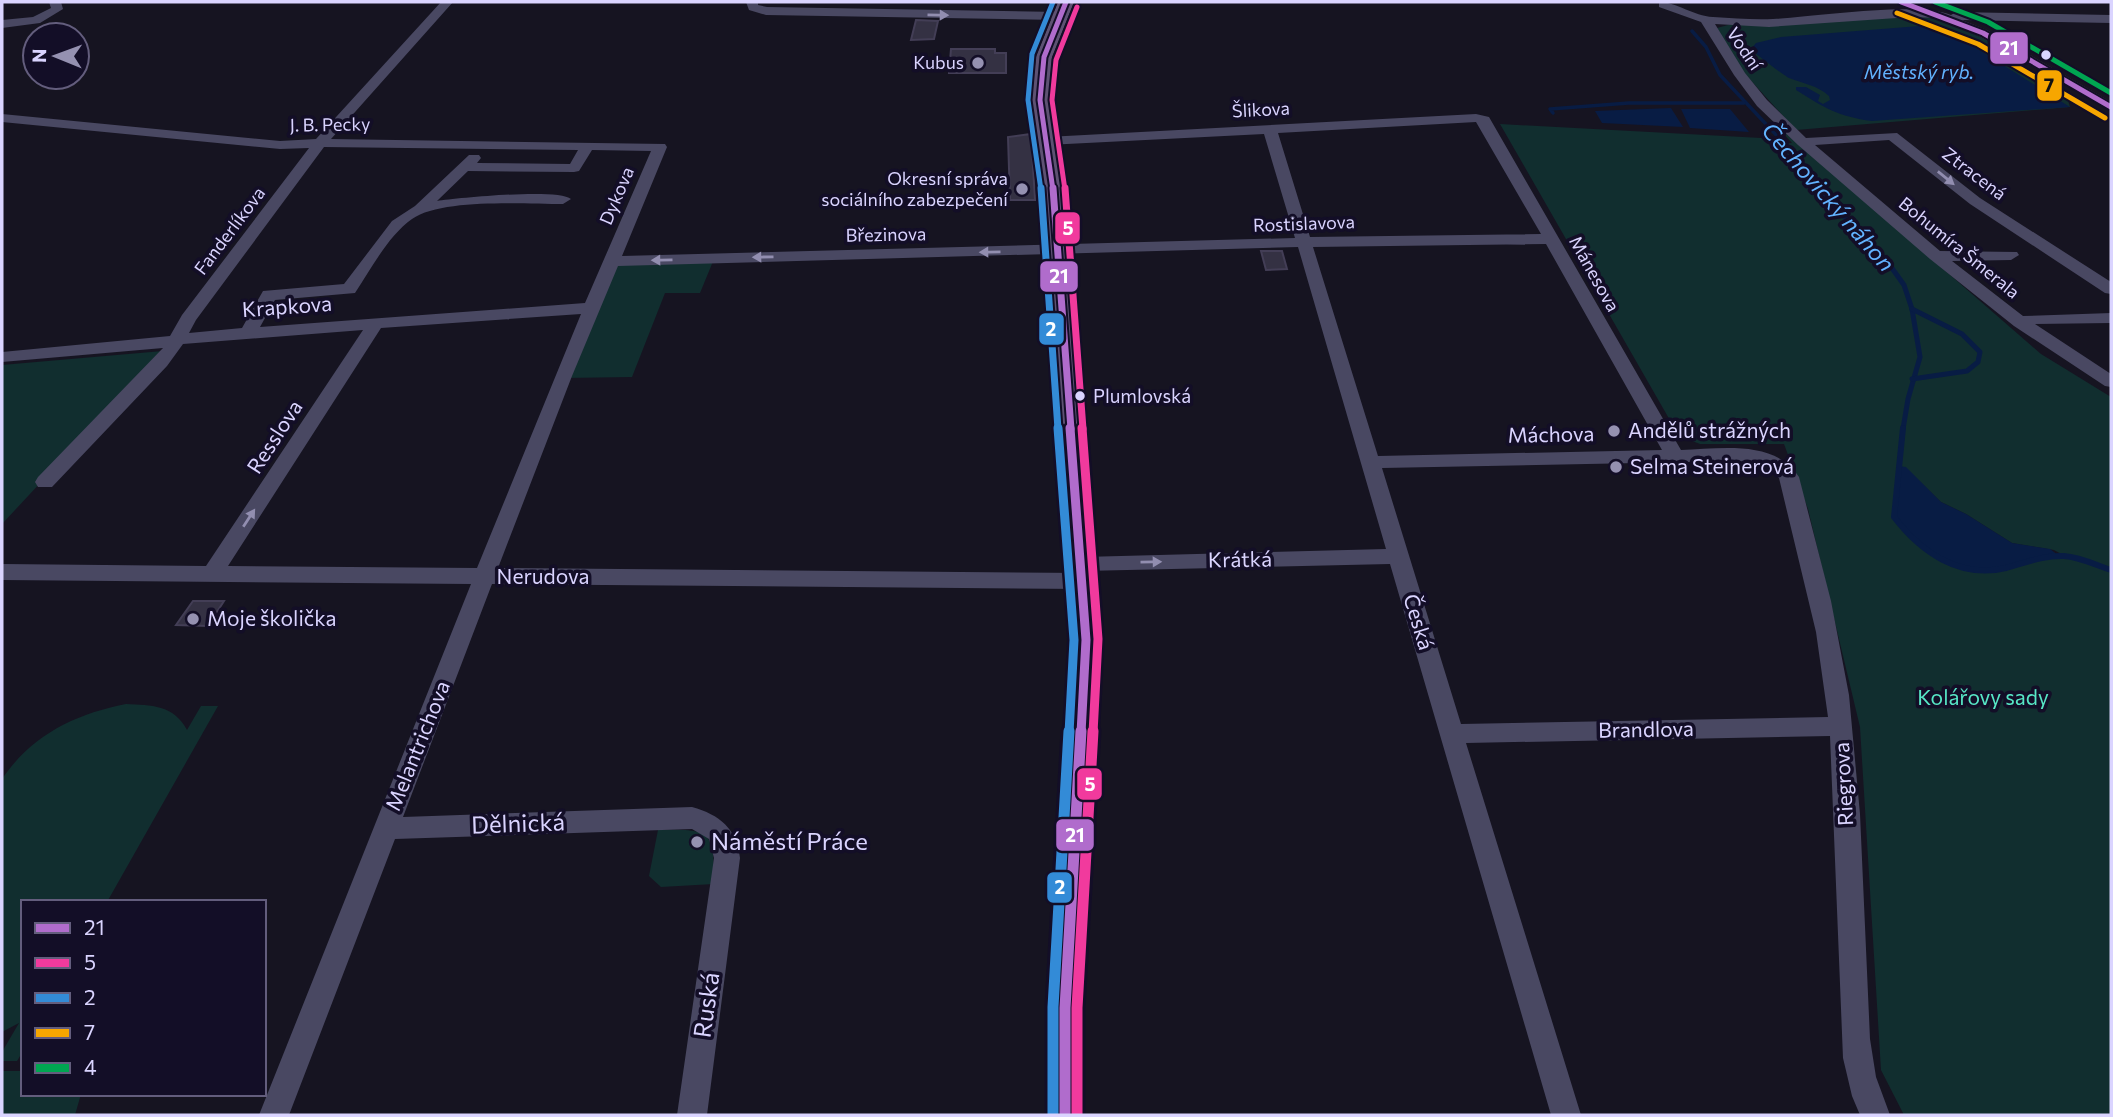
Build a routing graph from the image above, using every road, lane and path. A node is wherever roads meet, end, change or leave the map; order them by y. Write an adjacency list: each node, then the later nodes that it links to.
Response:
1 (55, 2): 10 (street)
2 (447, 2): 17 (street, Fanderlíkova)
3 (752, 2): 6 (street, one-way to 6)
4 (1662, 2): 9 (street, Vodní)
5 (1901, 2): 7 (street)
6 (1063, 7): 16 (main road)
7 (1940, 15): 8 (street); 9 (street); 11 (street)
8 (2111, 19)
9 (1706, 20): 15 (street, Vodní)
10 (2, 24)
11 (2109, 106)
12 (2, 118): 17 (street, J. B. Pecky)
13 (1476, 118): 14 (street, Šlikova); 24 (street, Mánesova)
14 (1270, 129): 16 (street, Šlikova); 25 (street, Česká)
15 (1797, 137): 28 (street, Bohumíra Šmerala); 30 (street, Ztracená, one-way to 30)
16 (1047, 141): 26 (main road)
17 (320, 143): 18 (street, J. B. Pecky); 36 (street, Fanderlíkova)
18 (483, 146): 19 (street, J. B. Pecky); 21 (street)
19 (587, 147): 20 (street, J. B. Pecky); 21 (street)
20 (660, 147): 29 (street, Dykova)
21 (467, 167): 23 (street)
22 (563, 199): 23 (street)
23 (422, 206): 35 (street)
24 (1552, 239): 25 (street, Rostislavova); 39 (street, Mánesova)
25 (1302, 243): 26 (street, Rostislavova); 41 (street, Česká)
26 (1058, 250): 29 (street, Březinova, one-way to 29); 45 (main road)
27 (2011, 255): 28 (street)
28 (1936, 256): 33 (street, Bohumíra Šmerala)
29 (610, 261): 31 (street, Dykova)
30 (2111, 289)
31 (583, 308): 34 (street, Krapkova); 47 (street, Melantrichova)
32 (2111, 318): 33 (street)
33 (2020, 322): 38 (street, Bohumíra Šmerala)
34 (376, 323): 35 (street, Krapkova); 46 (street, Resslova, one-way to 34)
35 (248, 332): 36 (street, Krapkova)
36 (177, 340): 37 (street, Krapkova); 42 (street, Fanderlíkova)
37 (2, 357)
38 (2111, 382)
39 (1674, 455): 40 (street, Máchova); 41 (street, Máchova)
40 (1775, 460): 48 (street, Riegrova)
41 (1370, 462): 43 (street, Česká)
42 (45, 482)
43 (1398, 556): 45 (street, Krátká, one-way to 43); 49 (street, Česká)
44 (2, 572): 46 (street, Nerudova)
45 (1083, 572): 47 (street, Nerudova); 54 (main road)
46 (211, 575): 47 (street, Nerudova)
47 (485, 577): 50 (street, Melantrichova)
48 (1841, 726): 49 (street, Brandlova); 56 (street, Riegrova)
49 (1452, 734): 55 (street, Česká)
50 (386, 828): 51 (street, Dělnická); 52 (street, Melantrichova)
51 (722, 894): 53 (street, Ruská)
52 (274, 1115)
53 (692, 1115)
54 (1065, 1115)
55 (1566, 1115)
56 (1875, 1115)

